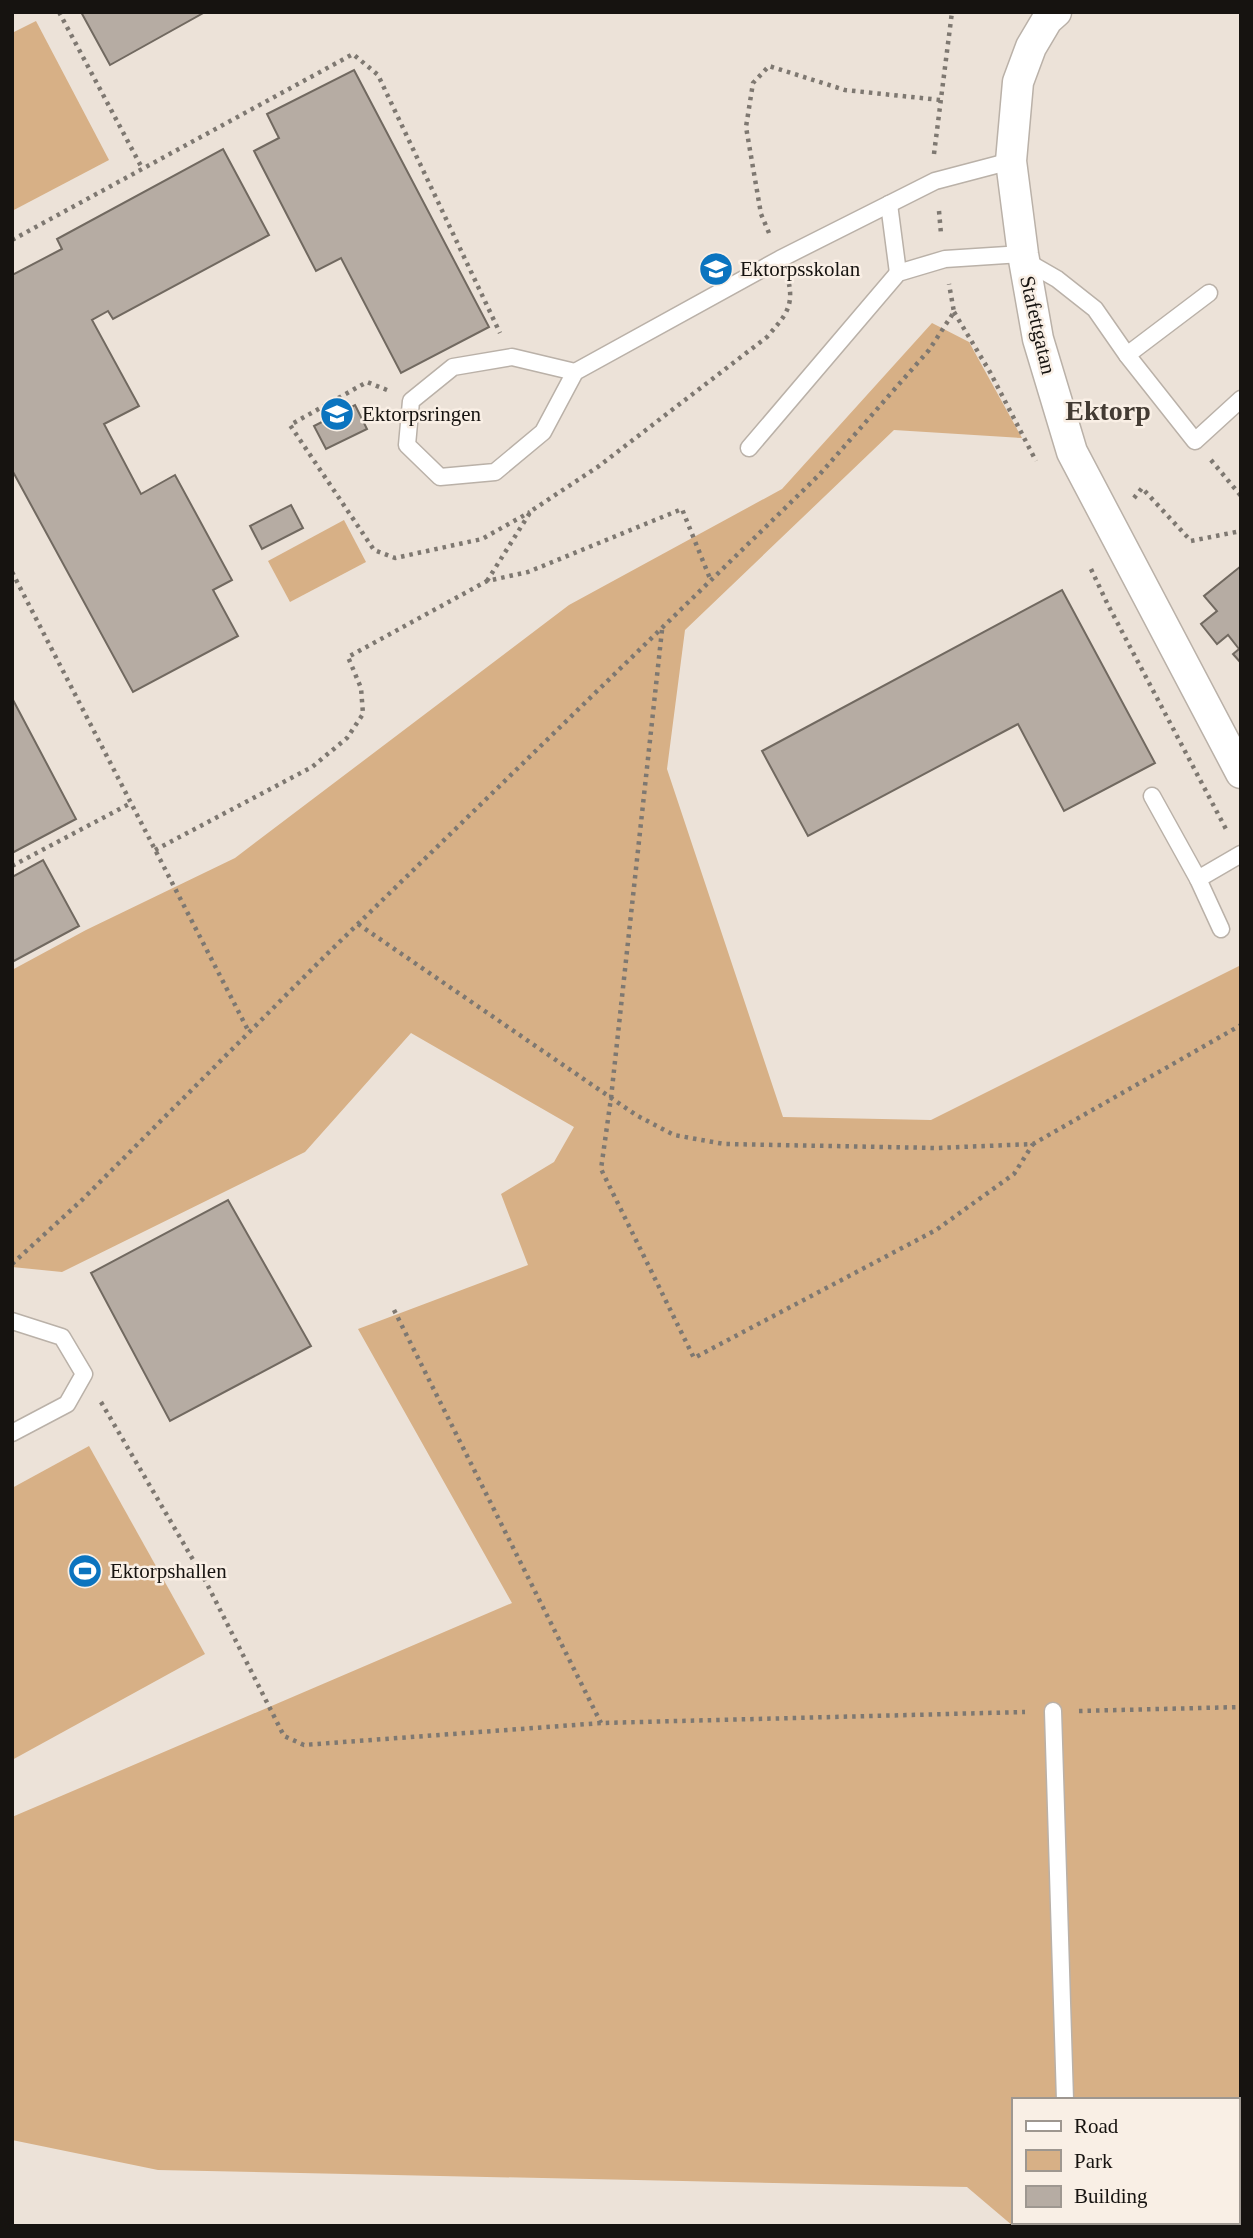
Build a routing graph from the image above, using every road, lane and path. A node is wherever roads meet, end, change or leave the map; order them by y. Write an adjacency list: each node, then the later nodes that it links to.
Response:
1 (60, 12): 5 (path)
2 (952, 12): 6 (path)
3 (1056, 12): 4 (street, Stafettgatan)
4 (1011, 161): 6 (lane); 9 (street, Stafettgatan)
5 (142, 168): 8 (path); 14 (path)
6 (935, 181): 7 (lane); 10 (path)
7 (890, 204): 11 (lane); 15 (lane)
8 (12, 240)
9 (1023, 257): 10 (lane); 13 (lane); 22 (street, Stafettgatan)
10 (945, 259): 11 (lane); 25 (path)
11 (898, 274): 19 (lane)
12 (1209, 293): 13 (lane)
13 (1127, 355): 18 (lane)
14 (512, 358): 15 (lane); 17 (lane)
15 (575, 372): 17 (lane)
16 (1241, 399): 18 (lane)
17 (411, 401): 21 (path)
18 (1195, 441): 20 (path)
19 (749, 448)
20 (1241, 496)
21 (531, 511)
22 (1110, 527): 23 (path); 27 (street, Stafettgatan)
23 (1241, 531)
24 (12, 572): 29 (path)
25 (711, 581): 26 (path); 30 (path)
26 (662, 629): 34 (path); 38 (path)
27 (1241, 773)
28 (1152, 796): 33 (lane)
29 (131, 803): 30 (path); 32 (path)
30 (155, 850): 37 (path)
31 (1241, 854): 33 (lane)
32 (12, 866)
33 (1198, 878): 35 (lane)
34 (358, 924): 37 (path); 38 (path)
35 (1221, 929)
36 (1241, 1026): 39 (path)
37 (249, 1032): 40 (path)
38 (611, 1098): 39 (path); 39 (path)
39 (1033, 1144)
40 (12, 1264)
41 (394, 1310): 47 (path)
42 (12, 1321): 43 (lane)
43 (84, 1374): 44 (lane); 47 (path)
44 (12, 1433)
45 (1241, 1707): 46 (path)
46 (1053, 1711): 47 (path); 48 (lane)
47 (601, 1723)
48 (1065, 2098)

